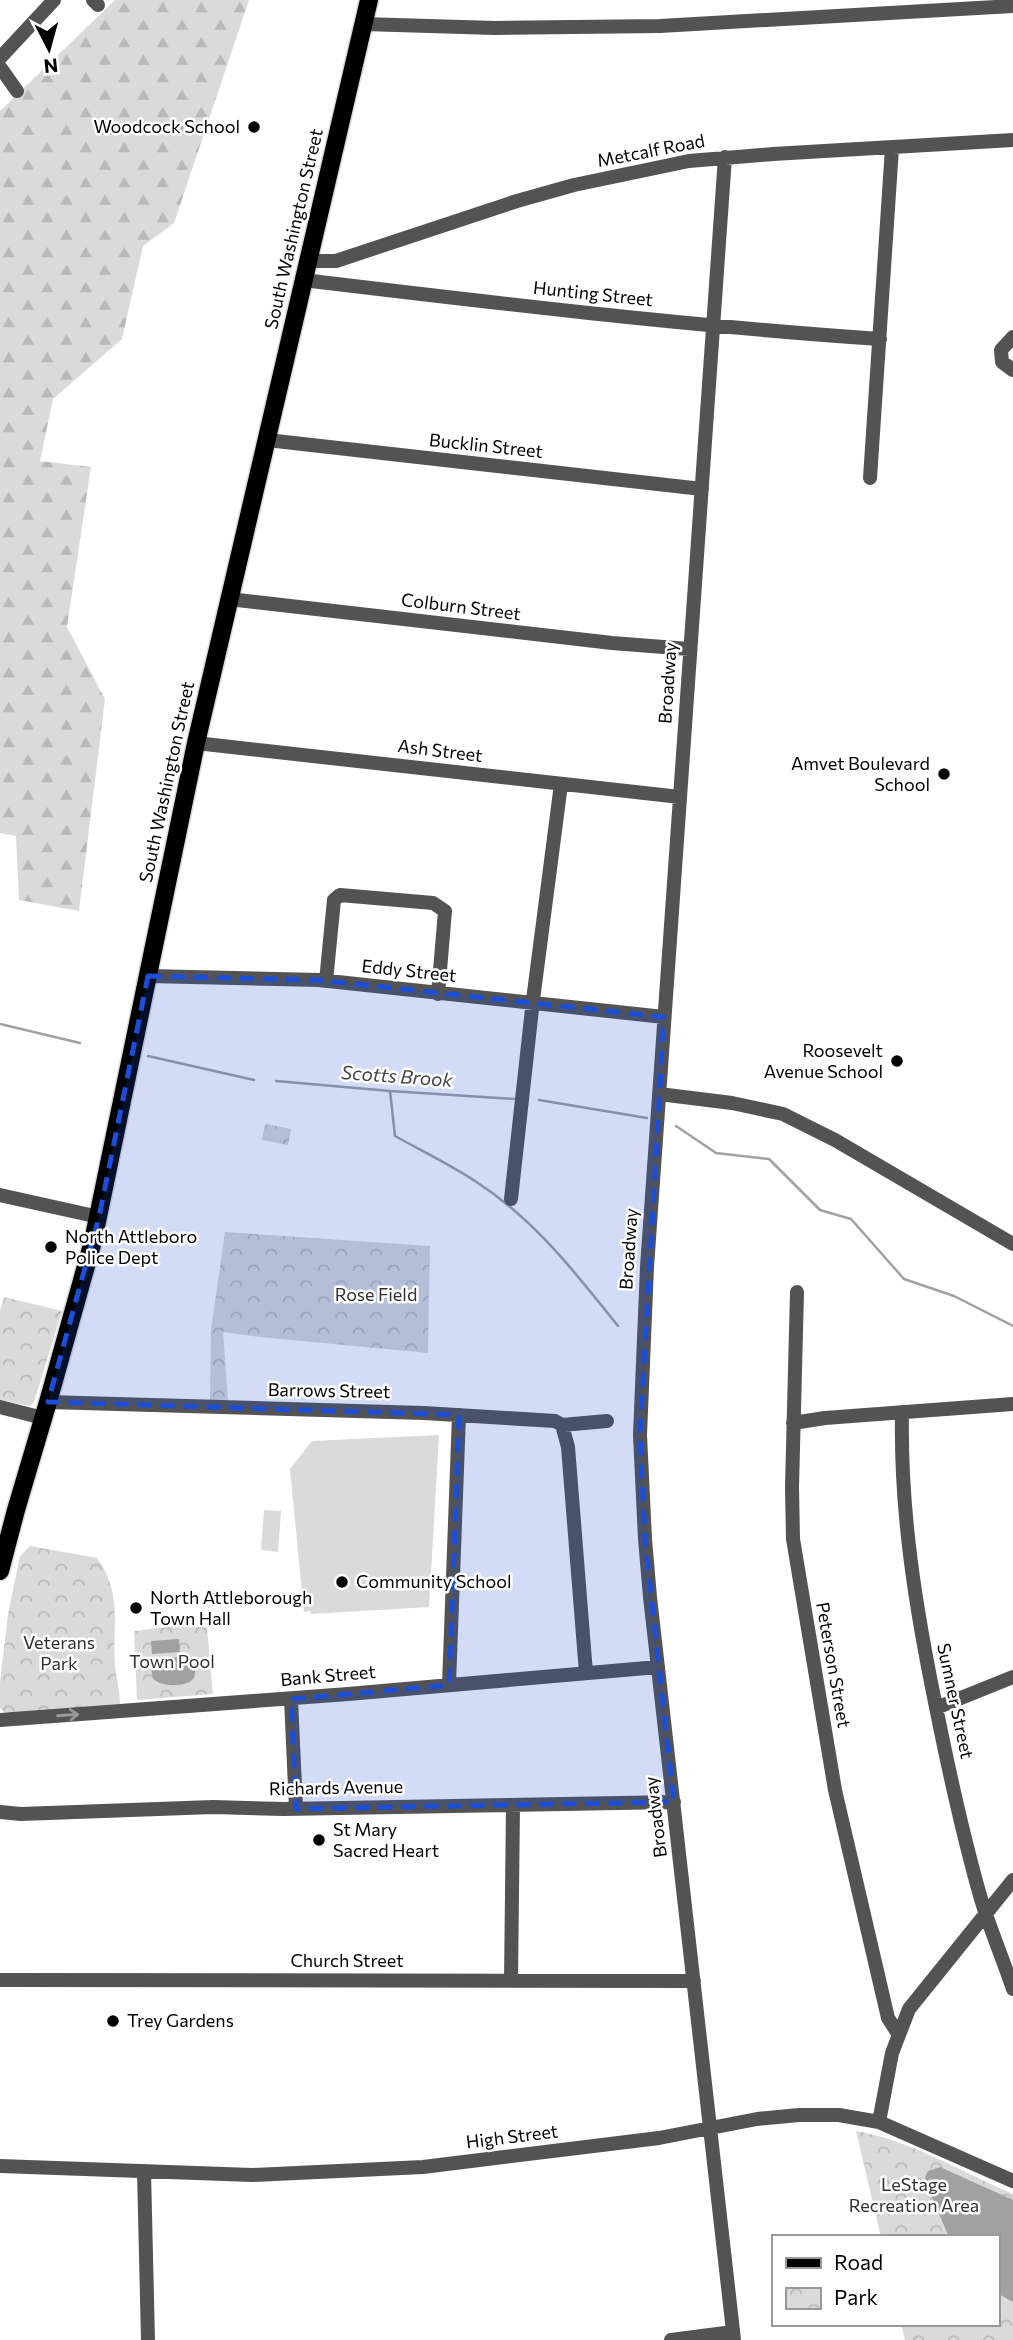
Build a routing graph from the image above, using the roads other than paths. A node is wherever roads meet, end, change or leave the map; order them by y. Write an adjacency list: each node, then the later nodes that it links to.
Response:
1 (54, 0): 5 (street)
2 (369, 0): 4 (main road, South Washington Street)
3 (1013, 6): 4 (street)
4 (363, 24): 11 (main road, South Washington Street)
5 (0, 58)
6 (0, 67): 7 (street)
7 (17, 91)
8 (1013, 140): 9 (street, Metcalf Road)
9 (892, 148): 10 (street, Metcalf Road); 15 (street)
10 (725, 157): 11 (street, Metcalf Road); 13 (street, Broadway)
11 (308, 261): 12 (main road, South Washington Street)
12 (303, 280): 13 (street, Hunting Street); 17 (main road, South Washington Street)
13 (714, 326): 15 (street, Hunting Street); 19 (street, Broadway)
14 (1013, 337): 16 (street)
15 (880, 339): 18 (street)
16 (1013, 370)
17 (267, 440): 19 (street, Bucklin Street); 20 (main road, South Washington Street)
18 (870, 478)
19 (702, 489): 21 (street, Broadway)
20 (229, 599): 21 (street, Colburn Street); 22 (main road, South Washington Street)
21 (690, 649): 24 (street, Broadway)
22 (196, 743): 23 (street, Ash Street); 25 (main road, South Washington Street)
23 (561, 784): 24 (street, Ash Street); 28 (street)
24 (680, 797): 29 (street, Broadway)
25 (148, 976): 26 (street, Eddy Street); 33 (main road, South Washington Street)
26 (326, 981): 27 (street, Eddy Street); 27 (street)
27 (438, 994): 28 (street, Eddy Street)
28 (533, 1003): 29 (street, Eddy Street); 32 (street)
29 (664, 1017): 30 (street, Broadway)
30 (659, 1094): 34 (street); 45 (street, Broadway)
31 (0, 1195): 33 (street)
32 (511, 1199)
33 (99, 1217): 38 (main road, South Washington Street)
34 (1013, 1244)
35 (797, 1292): 42 (street, Peterson Street)
36 (1013, 1404): 39 (street)
37 (0, 1407): 38 (street, Barrows Street)
38 (46, 1410): 40 (street, Barrows Street); 44 (main road, South Washington Street)
39 (902, 1412): 42 (street); 50 (street, Sumner Street)
40 (459, 1415): 43 (street, Barrows Street); 48 (street)
41 (607, 1421): 43 (street, Barrows Street)
42 (793, 1423): 62 (street, Peterson Street)
43 (562, 1425): 46 (street)
44 (0, 1571)
45 (658, 1667): 46 (street, Bank Street); 52 (street, Broadway)
46 (586, 1673): 48 (street, Bank Street)
47 (1013, 1677): 50 (street)
48 (449, 1685): 49 (street, Bank Street)
49 (291, 1699): 51 (street, Bank Street, one-way to 49); 54 (street)
50 (936, 1707): 57 (street, Sumner Street)
51 (0, 1720)
52 (674, 1802): 53 (street, Richards Avenue); 60 (street, Broadway)
53 (513, 1805): 54 (street, Richards Avenue); 59 (street)
54 (296, 1808): 55 (street, Richards Avenue)
55 (0, 1812)
56 (1013, 1880): 57 (street)
57 (986, 1912): 61 (street, Sumner Street); 62 (street)
58 (0, 1980): 59 (street, Church Street)
59 (511, 1981): 60 (street, Church Street)
60 (694, 1981): 64 (street, Broadway)
61 (1013, 1989)
62 (899, 2035): 63 (street)
63 (879, 2122): 64 (street, High Street); 67 (street, High Street)
64 (711, 2128): 66 (street, High Street); 68 (street, Broadway)
65 (0, 2166): 66 (street, High Street)
66 (144, 2171): 69 (street)
67 (1013, 2181)
68 (733, 2336): 70 (street)
69 (148, 2340)
70 (671, 2340)

